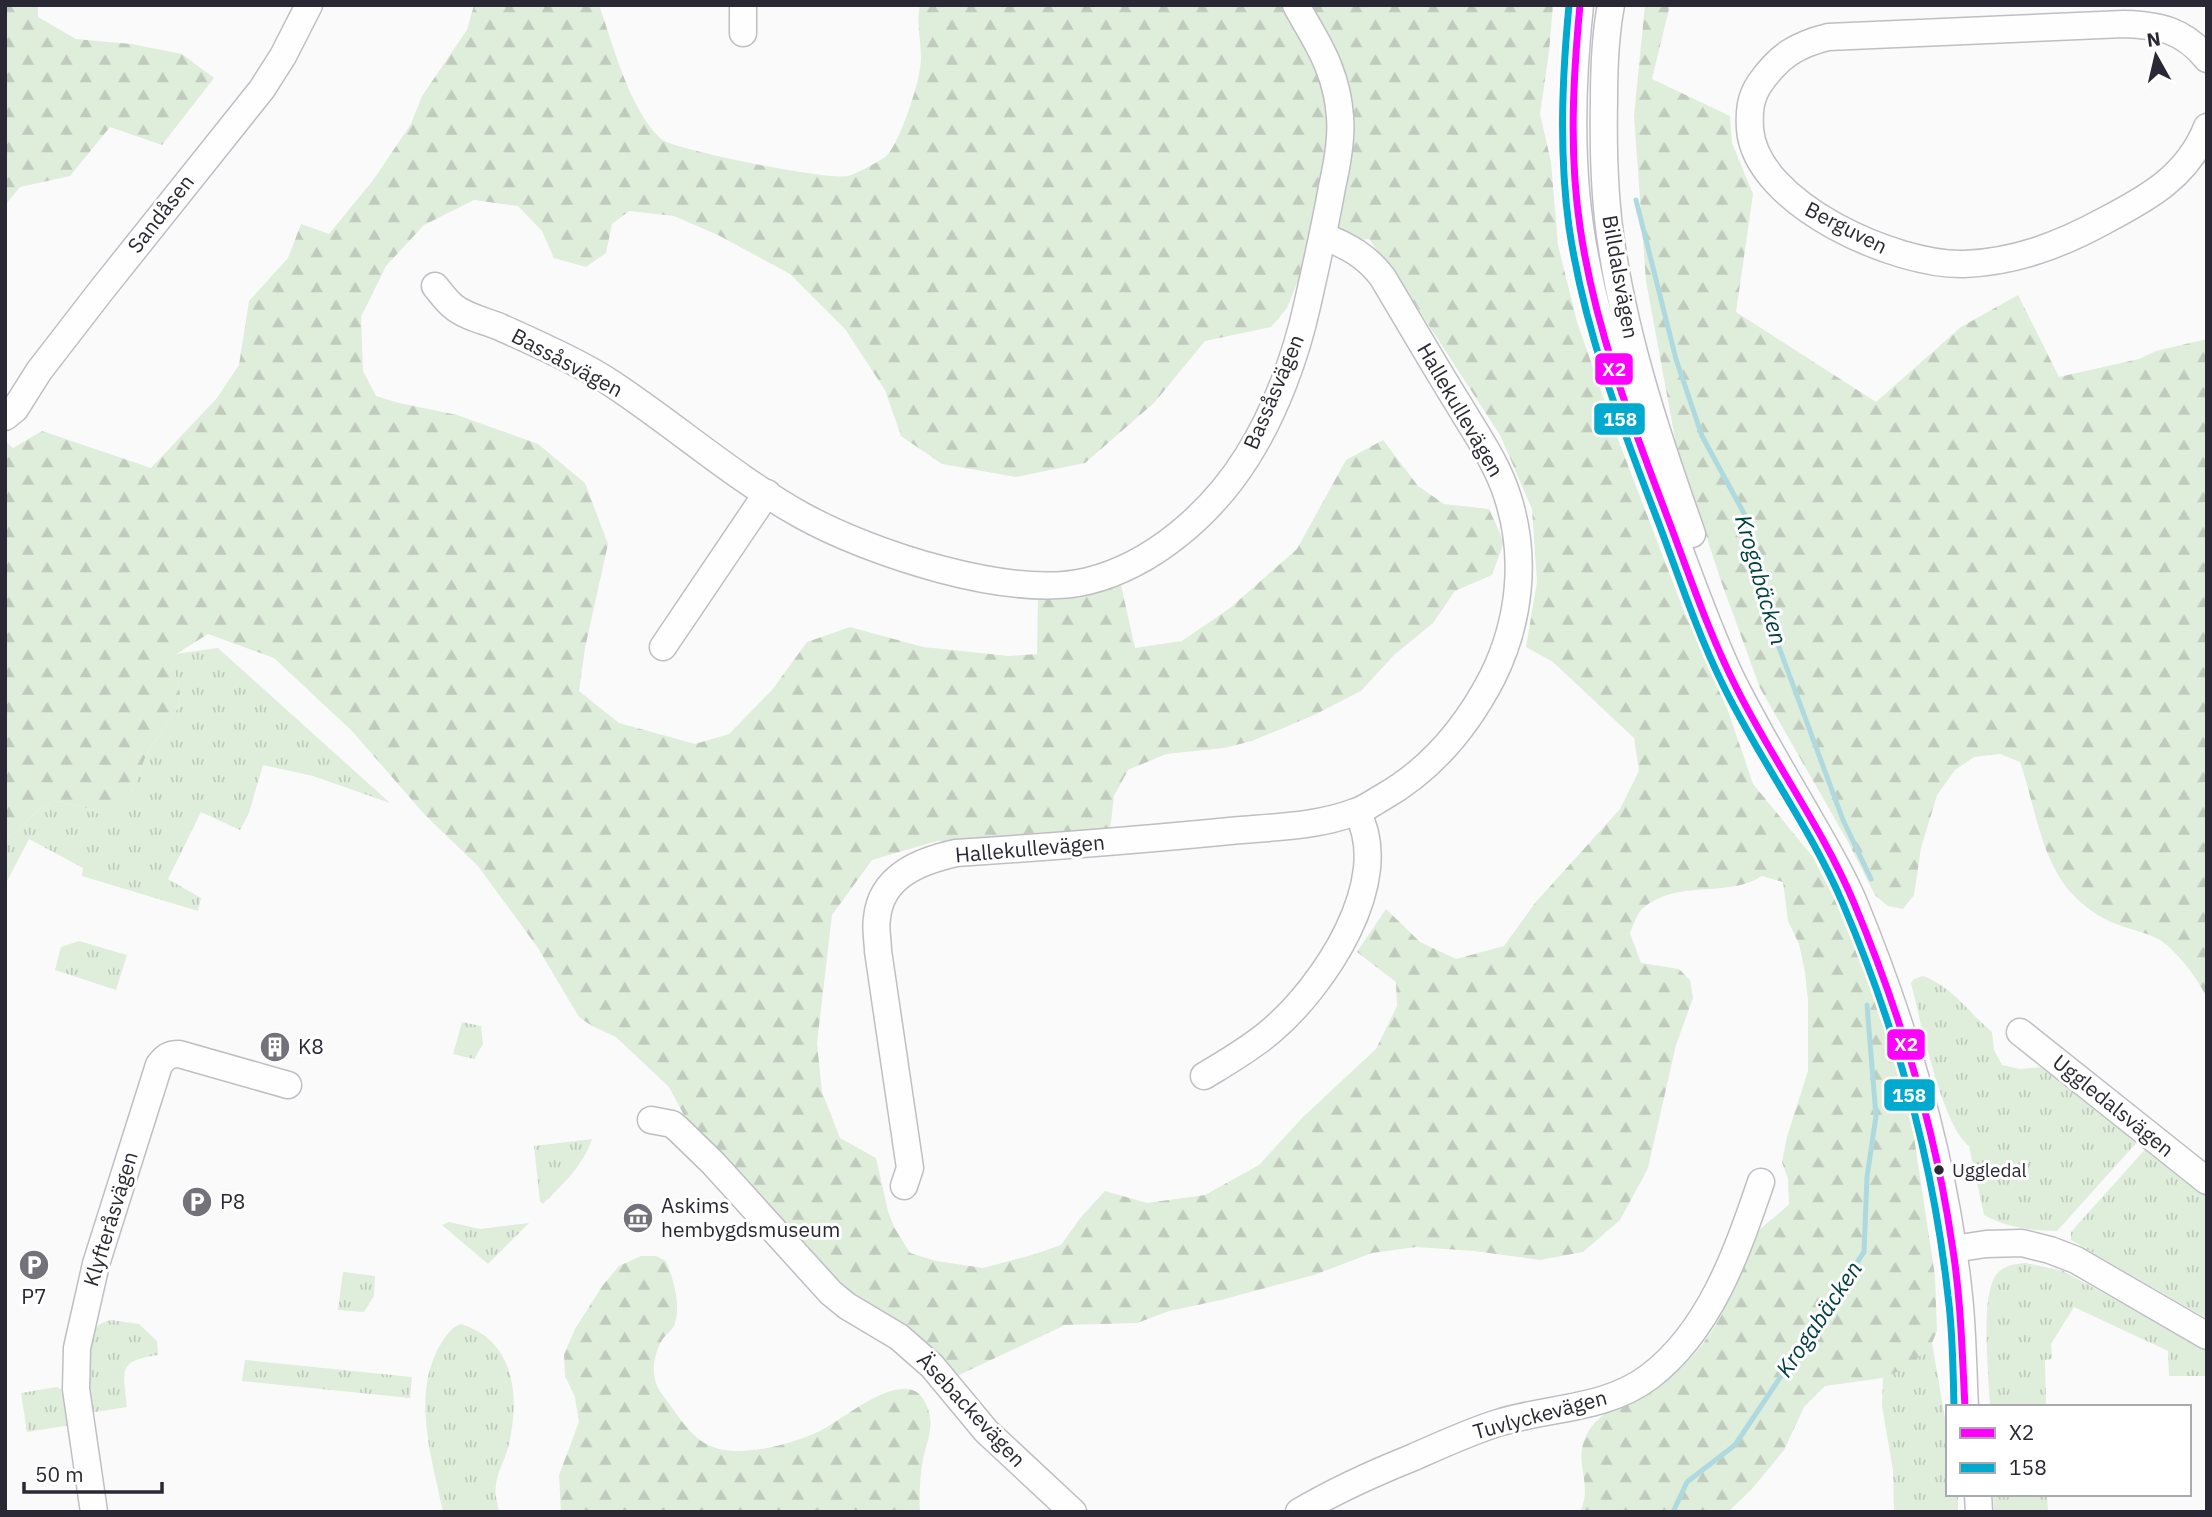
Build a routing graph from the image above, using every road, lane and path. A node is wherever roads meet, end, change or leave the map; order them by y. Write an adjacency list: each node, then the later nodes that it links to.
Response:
1 (309, 5): 11 (street, Sandåsen)
2 (743, 5): 6 (street)
3 (1296, 5): 9 (street, Bassåsvägen)
4 (1580, 5): 22 (street, Billdalsvägen)
5 (1611, 5): 22 (street, Billdalsvägen)
6 (743, 33)
7 (2207, 59): 8 (street, Berguven)
8 (2207, 127)
9 (1323, 236): 12 (street, Bassåsvägen); 14 (street, Hallekullevägen)
10 (435, 286): 12 (street, Bassåsvägen)
11 (5, 416)
12 (767, 493): 13 (street)
13 (663, 647)
14 (1357, 811): 16 (street); 21 (street, Hallekullevägen)
15 (2020, 1032): 19 (street, Uggledalsvägen)
16 (1204, 1076)
17 (288, 1085): 26 (street, Klyfteråsvägen)
18 (651, 1120): 27 (street, Äsebackevägen)
19 (2207, 1181)
20 (1761, 1182): 28 (street, Tuvlyckevägen)
21 (904, 1186)
22 (1961, 1248): 23 (street); 24 (street, Billdalsvägen); 25 (street, Billdalsvägen)
23 (2207, 1336)
24 (1965, 1405)
25 (1983, 1405)
26 (94, 1512)
27 (1073, 1512)
28 (1299, 1512)

